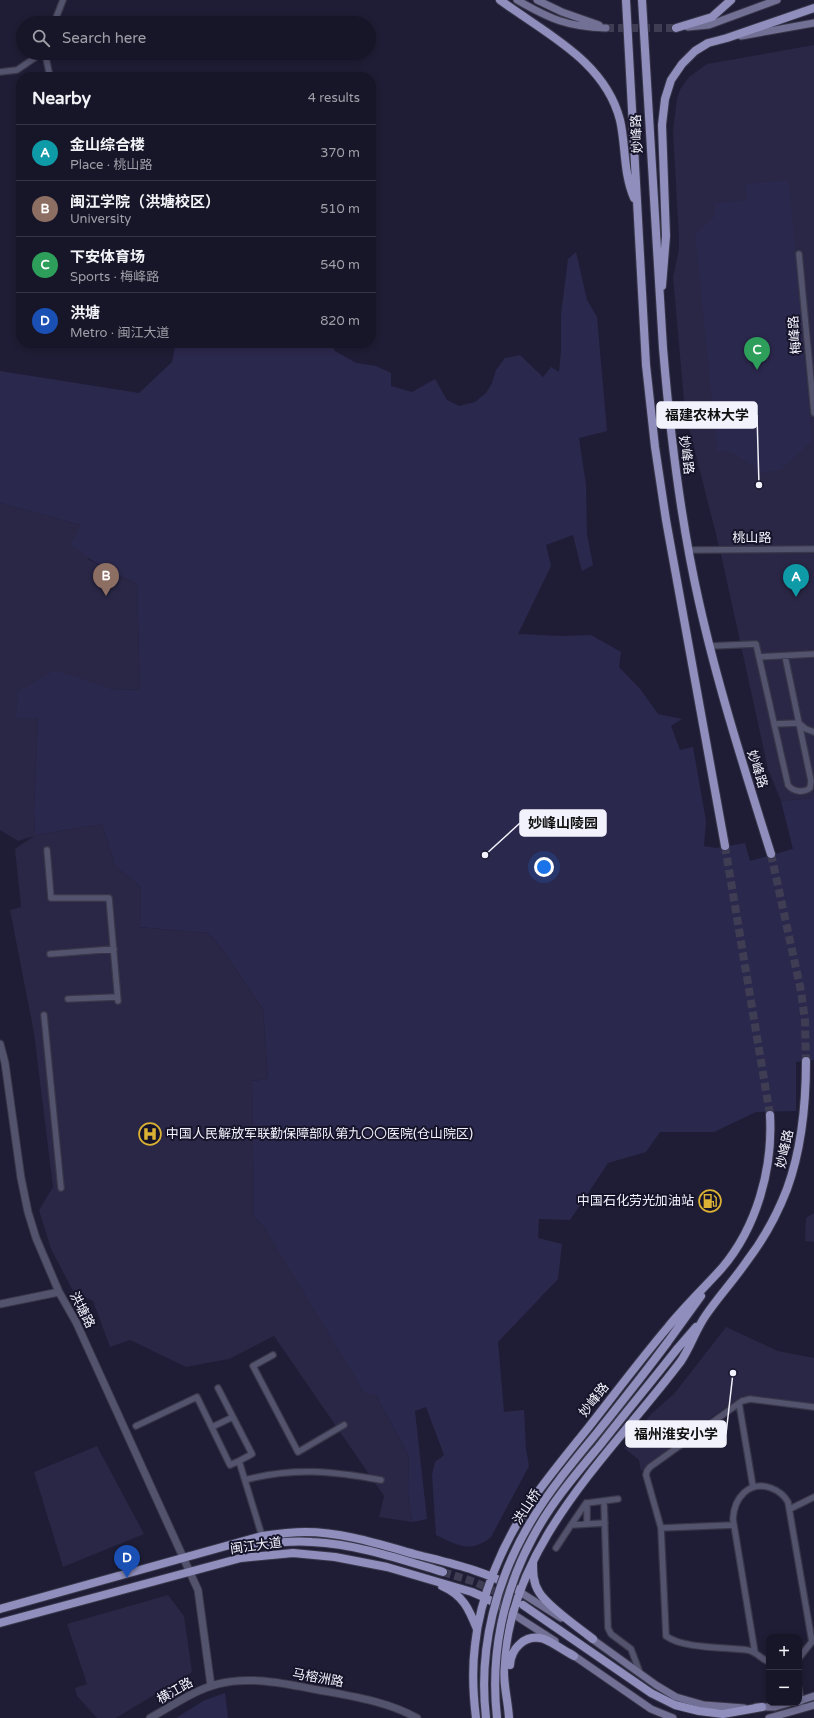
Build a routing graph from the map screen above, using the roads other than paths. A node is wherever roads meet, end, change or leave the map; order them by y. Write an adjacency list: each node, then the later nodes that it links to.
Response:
1 (63, 0): 10 (street)
2 (500, 0): 18 (main road)
3 (518, 0): 4 (main road)
4 (536, 0)
5 (626, 0): 18 (main road, 妙峰路)
6 (642, 0): 20 (main road, 妙峰路)
7 (731, 0): 12 (main road)
8 (777, 0): 12 (main road)
9 (814, 8): 13 (main road)
10 (57, 16)
11 (814, 23): 13 (main road)
12 (676, 28)
13 (727, 38): 20 (main road)
14 (32, 60): 16 (street)
15 (46, 60): 17 (street)
16 (0, 72)
17 (49, 72)
18 (636, 204): 31 (main road, 妙峰路)
19 (799, 254): 21 (street, 梅峰路)
20 (660, 304): 23 (main road, 妙峰路)
21 (814, 413)
22 (814, 549): 23 (street, 桃山路)
23 (689, 550): 24 (main road, 妙峰路)
24 (710, 646): 27 (street); 33 (main road, 妙峰路)
25 (814, 654): 26 (street)
26 (786, 656): 27 (street); 28 (street)
27 (759, 657): 29 (street)
28 (799, 723): 29 (street); 29 (street); 30 (street)
29 (774, 724)
30 (814, 732)
31 (725, 846)
32 (47, 850): 34 (street)
33 (771, 854)
34 (114, 949): 35 (street); 36 (street)
35 (50, 954)
36 (68, 999)
37 (44, 1015): 41 (street)
38 (0, 1044): 43 (street, 洪塘路)
39 (806, 1061): 45 (main road, 妙峰路)
40 (770, 1115): 42 (main road, 妙峰路)
41 (61, 1188)
42 (723, 1267): 76 (main road, 妙峰路); 106 (main road, 洪山桥, bridge)
43 (59, 1292): 44 (street); 71 (street, 洪塘路)
44 (0, 1304)
45 (706, 1316): 73 (main road, 妙峰路); 107 (main road, bridge)
46 (273, 1356): 51 (street)
47 (218, 1388): 50 (street)
48 (739, 1403): 49 (street); 57 (street); 67 (street)
49 (814, 1407)
50 (233, 1417): 53 (street); 54 (street)
51 (344, 1425)
52 (136, 1426): 53 (street)
53 (212, 1427): 54 (street)
54 (239, 1461): 55 (street)
55 (245, 1480): 56 (street); 68 (street)
56 (381, 1480)
57 (752, 1487): 62 (street); 66 (street)
58 (814, 1497): 62 (street)
59 (618, 1499): 60 (street)
60 (604, 1501): 61 (street); 63 (street)
61 (587, 1503): 64 (street); 65 (street)
62 (790, 1510): 84 (street)
63 (605, 1523): 64 (street); 89 (street)
64 (588, 1524): 65 (street)
65 (571, 1525): 70 (street)
66 (733, 1525): 67 (street); 85 (street)
67 (660, 1528): 85 (street)
68 (262, 1536): 69 (main road); 76 (main road)
69 (218, 1548): 71 (main road, 闽江大道); 72 (main road)
70 (556, 1548)
71 (184, 1558): 74 (street, 洪塘路); 79 (main road, 闽江大道)
72 (241, 1558): 74 (main road, 闽江大道); 75 (main road, 闽江大道)
73 (533, 1560): 77 (main road, 妙峰路); 83 (main road)
74 (190, 1572): 81 (main road, 闽江大道); 90 (street, 洪塘路)
75 (419, 1576): 78 (main road, 闽江大道); 82 (main road)
76 (493, 1576): 77 (main road); 78 (main road, 妙峰路)
77 (520, 1592): 80 (main road, 妙峰路); 83 (main road)
78 (486, 1598): 80 (main road, 闽江大道); 82 (main road, 妙峰路)
79 (0, 1609)
80 (513, 1614): 87 (main road); 93 (main road, 妙峰路)
81 (0, 1623)
82 (477, 1629): 105 (main road, 妙峰路)
83 (593, 1639): 89 (main road)
84 (813, 1640): 86 (street)
85 (755, 1653): 88 (street)
86 (802, 1654)
87 (574, 1656): 93 (main road); 101 (main road)
88 (766, 1660)
89 (640, 1673): 98 (main road)
90 (211, 1686): 103 (street, 横江路); 104 (street, 马榕洲路)
91 (814, 1696): 92 (main road)
92 (802, 1699)
93 (508, 1700): 108 (main road)
94 (778, 1706): 98 (main road)
95 (785, 1706): 100 (street)
96 (801, 1706): 99 (street)
97 (814, 1706): 99 (main road)
98 (762, 1707): 109 (main road)
99 (802, 1709): 100 (main road)
100 (784, 1714): 102 (main road)
101 (669, 1717)
102 (772, 1717)
103 (150, 1718)
104 (417, 1718)
105 (476, 1718)
106 (486, 1718)
107 (497, 1718)
108 (509, 1718)
109 (705, 1718)

